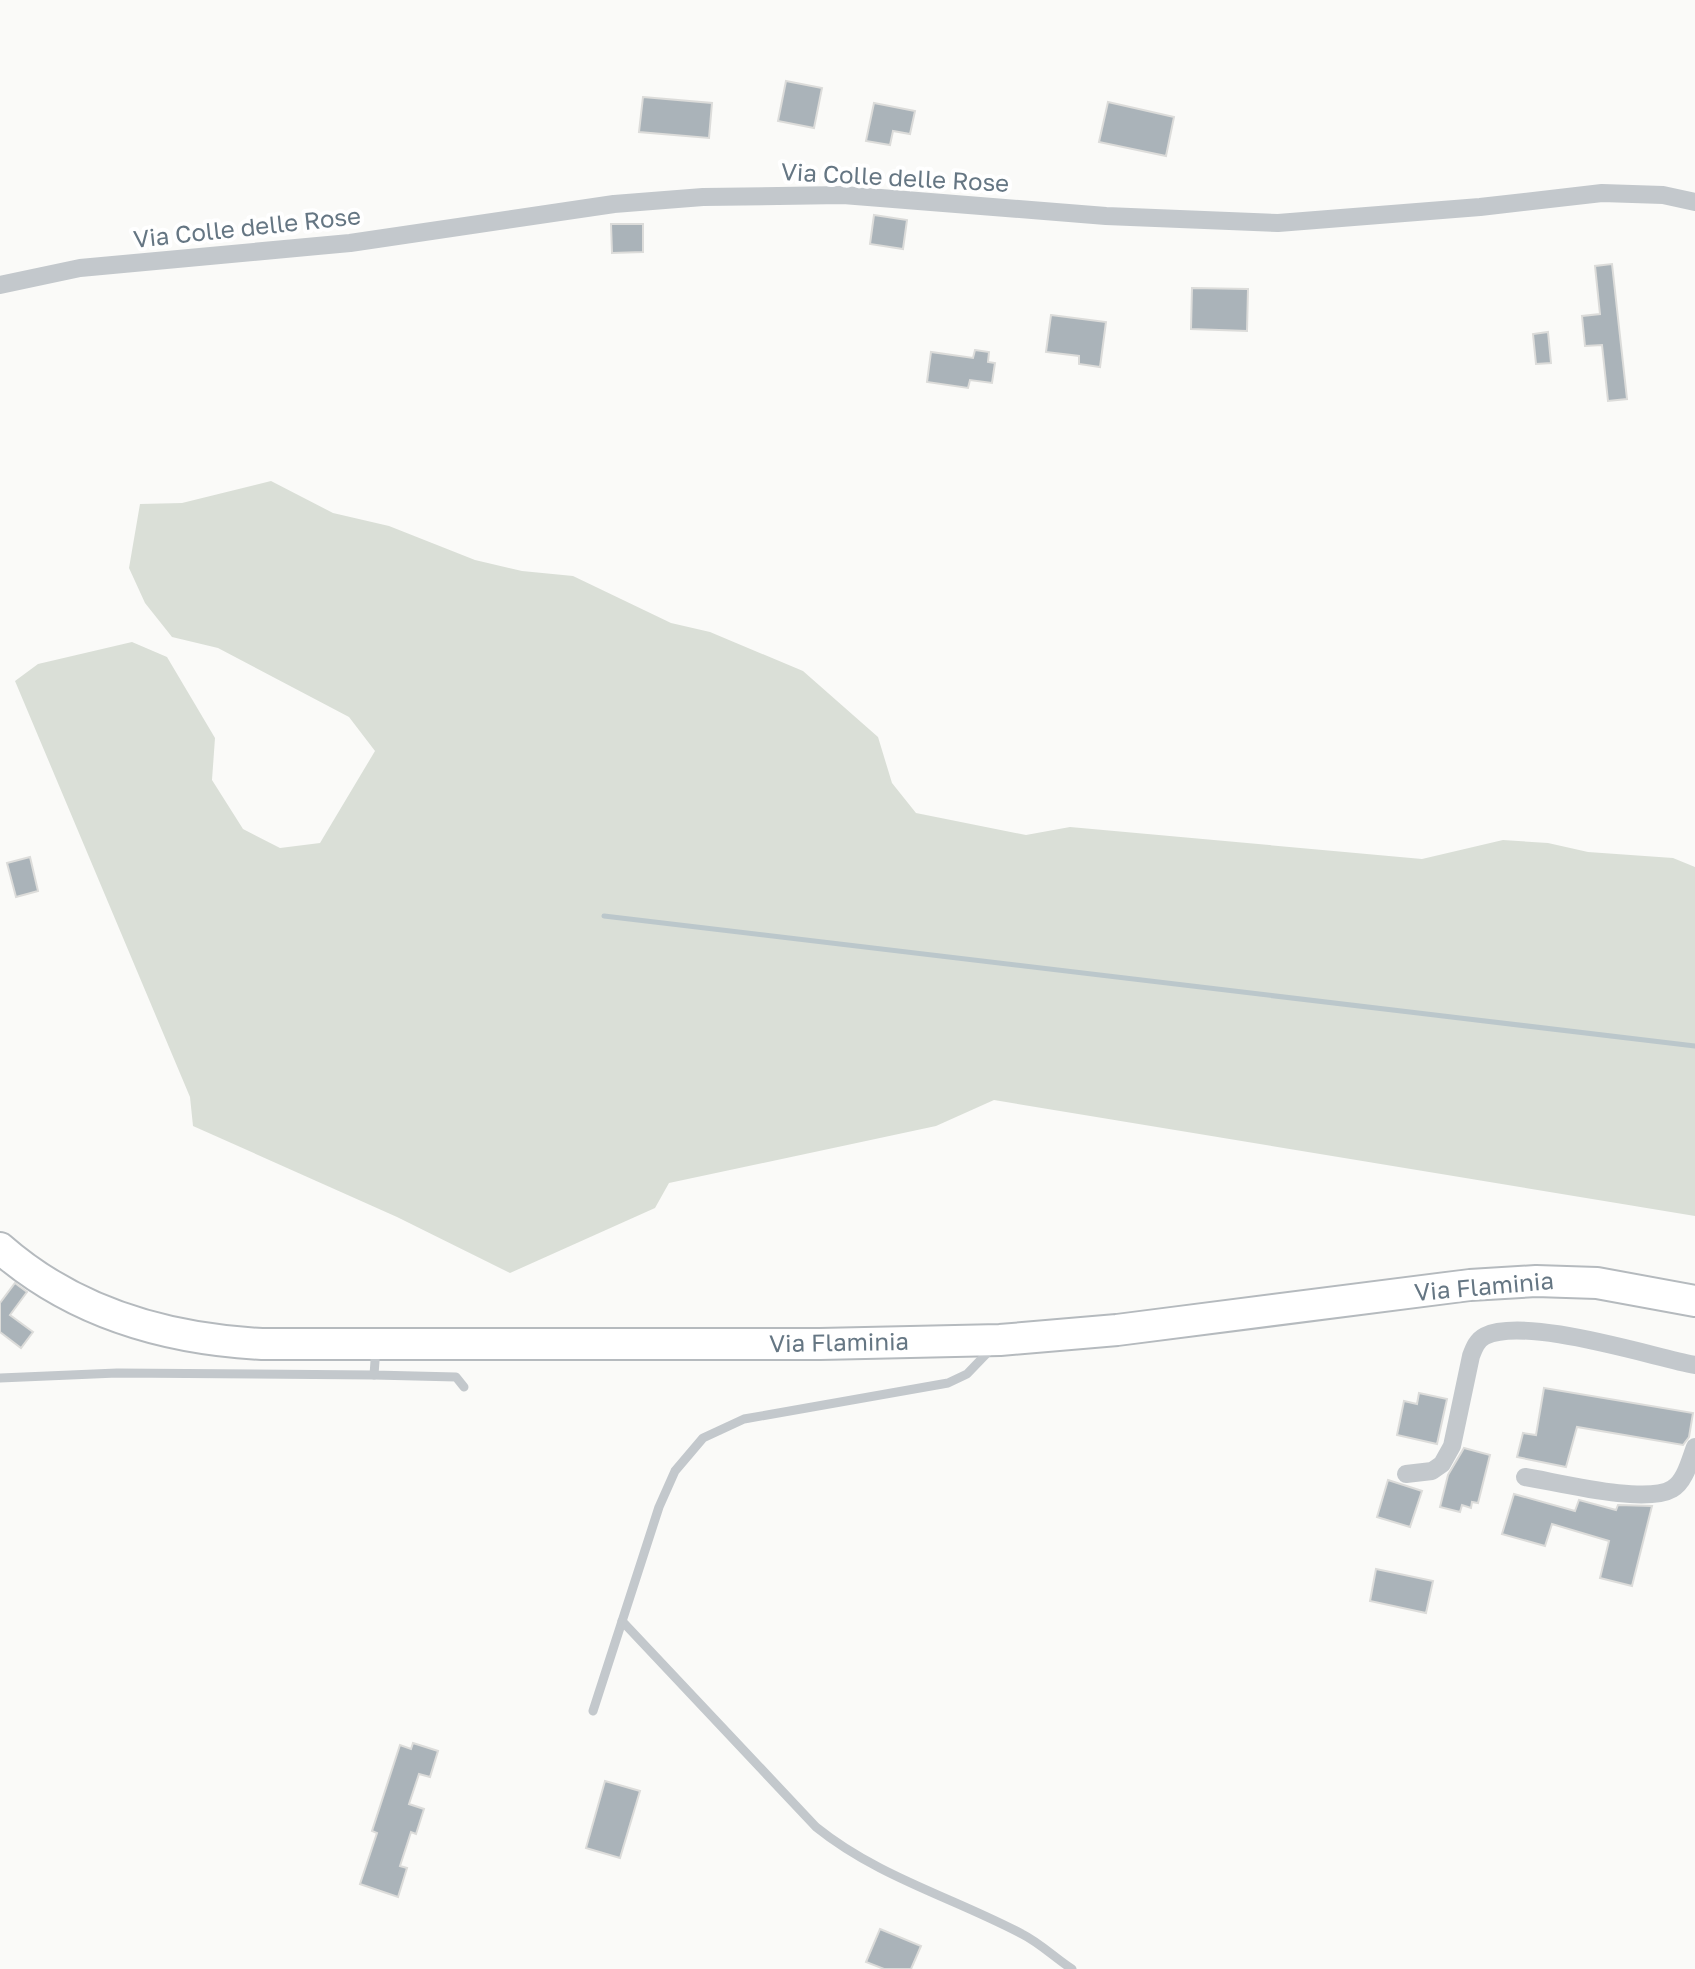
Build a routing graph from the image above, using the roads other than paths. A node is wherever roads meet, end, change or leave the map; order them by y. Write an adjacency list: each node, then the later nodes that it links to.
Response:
1 (1695, 202): 2 (street, Via Colle delle Rose)
2 (0, 285)
3 (0, 1248): 6 (main road, Via Flaminia)
4 (1695, 1301): 5 (main road, Via Flaminia)
5 (1000, 1340): 6 (main road, Via Flaminia); 14 (lane)
6 (376, 1344): 8 (lane)
7 (1695, 1365): 12 (street)
8 (374, 1375): 9 (lane); 10 (lane)
9 (0, 1378)
10 (464, 1387)
11 (1695, 1447): 13 (street)
12 (1406, 1474)
13 (1525, 1477)
14 (622, 1621): 15 (lane); 16 (lane)
15 (593, 1711)
16 (1072, 1969)

